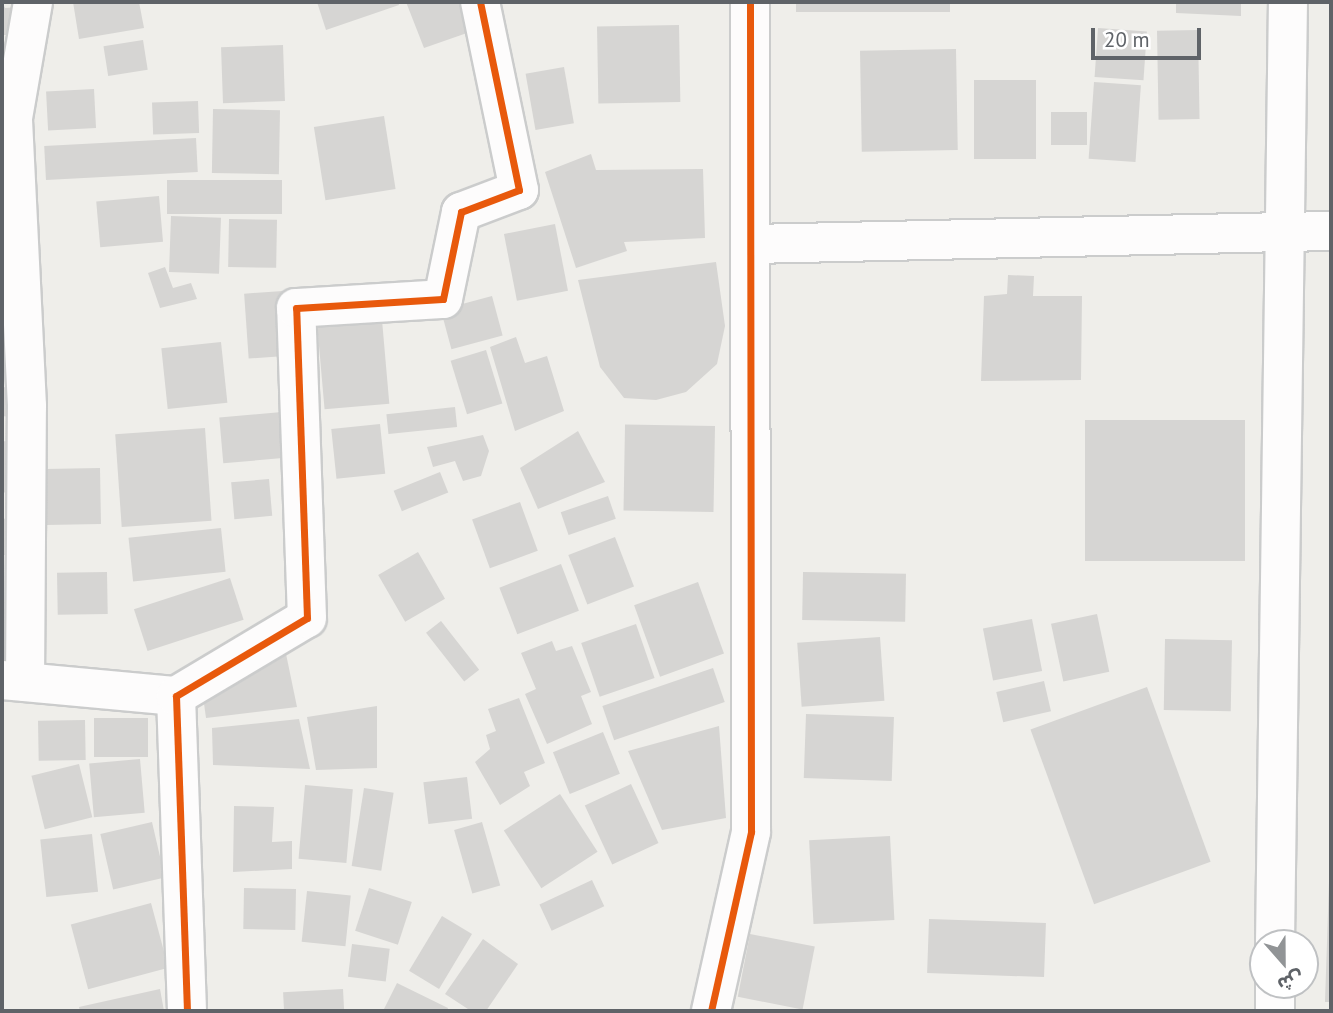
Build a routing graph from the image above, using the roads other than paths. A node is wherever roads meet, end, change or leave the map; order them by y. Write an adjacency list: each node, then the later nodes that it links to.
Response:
1 (33, 2): 8 (street)
2 (480, 2): 9 (street)
3 (750, 2): 7 (street)
4 (1288, 2): 6 (street)
5 (1331, 230): 6 (street)
6 (1283, 232): 7 (street); 10 (street)
7 (752, 244): 12 (street)
8 (13, 681): 9 (street)
9 (177, 696): 11 (street)
10 (1275, 929)
11 (187, 1011)
12 (711, 1011)

